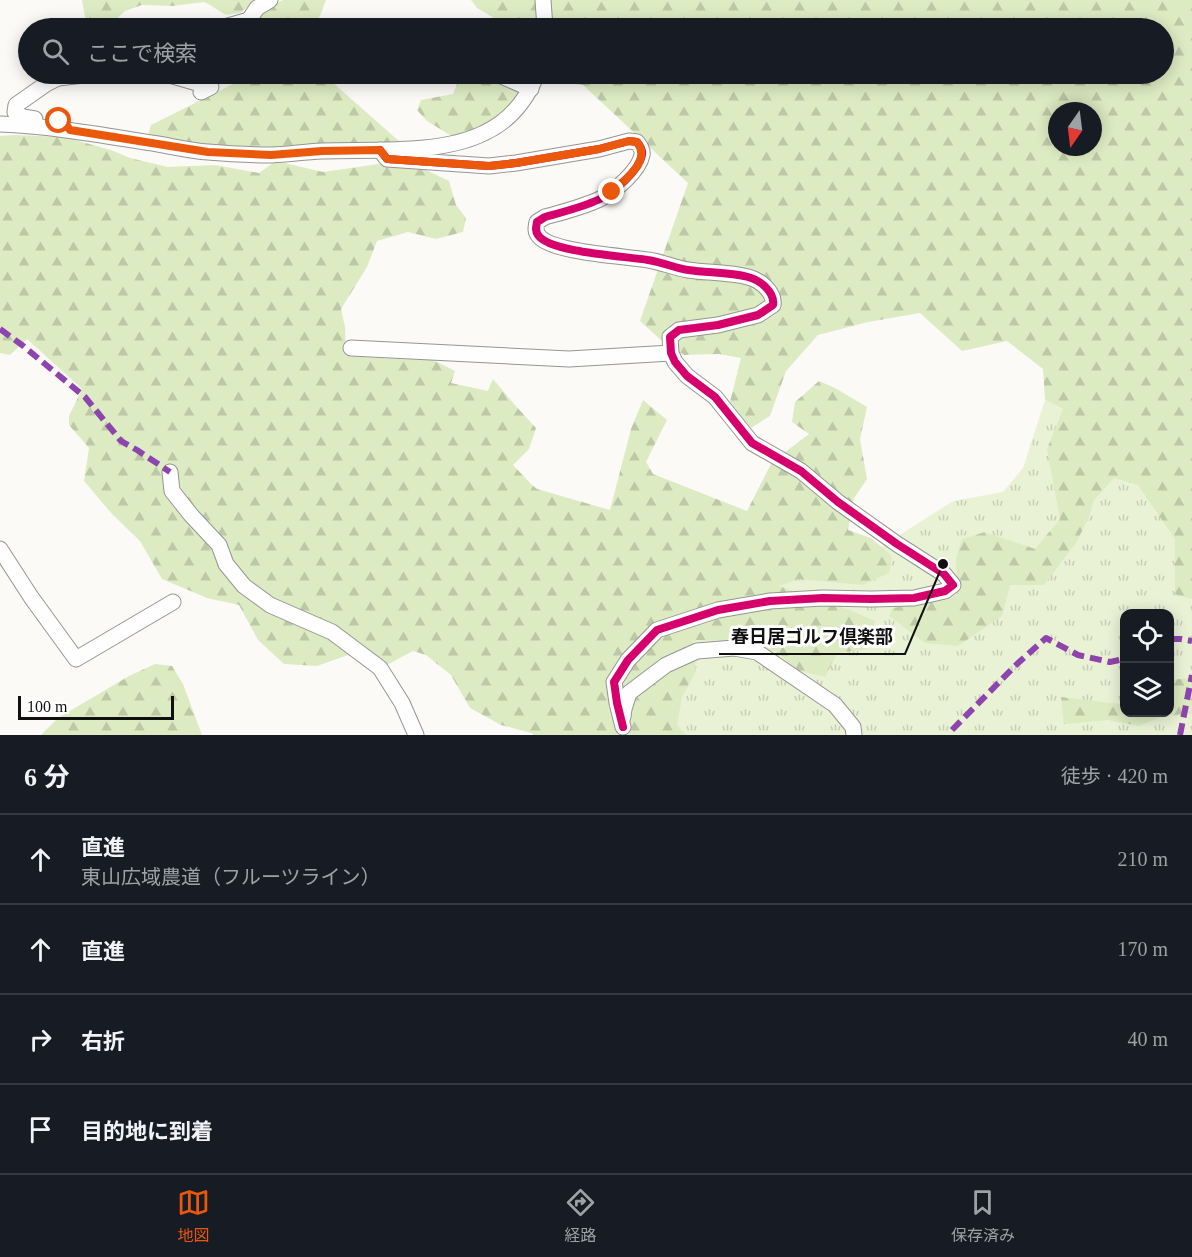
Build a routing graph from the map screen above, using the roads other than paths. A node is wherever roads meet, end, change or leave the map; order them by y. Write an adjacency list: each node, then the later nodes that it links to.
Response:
1 (270, 0): 3 (street)
2 (543, 0): 4 (street)
3 (253, 18)
4 (544, 18)
5 (46, 84): 12 (street)
6 (201, 84): 10 (street)
7 (520, 84): 9 (street)
8 (533, 84): 9 (street)
9 (531, 89): 13 (street)
10 (201, 92)
11 (0, 124): 12 (street)
12 (70, 130): 13 (street)
13 (380, 150): 15 (street)
14 (351, 348): 15 (street)
15 (671, 353): 19 (street)
16 (170, 472): 20 (street)
17 (0, 549): 18 (street)
18 (173, 602)
19 (624, 731): 21 (street)
20 (416, 735)
21 (854, 735)

